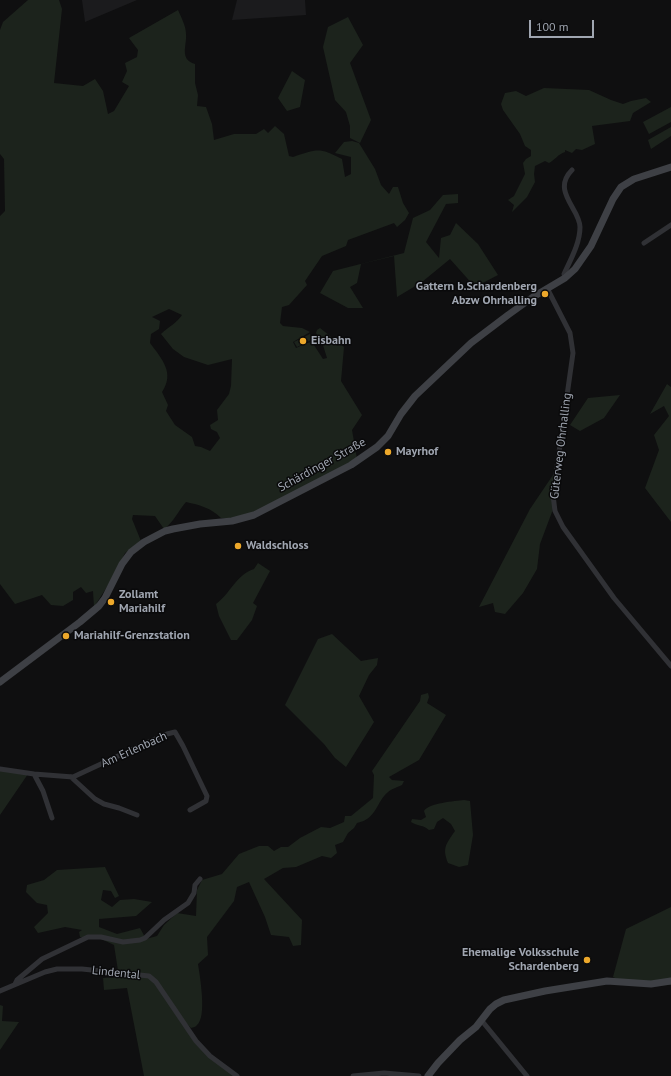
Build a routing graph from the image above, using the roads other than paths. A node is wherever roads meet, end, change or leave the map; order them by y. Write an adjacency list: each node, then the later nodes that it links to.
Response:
1 (671, 167): 5 (main road, Schärdinger Straße)
2 (572, 170): 5 (street)
3 (671, 225): 4 (street)
4 (644, 243)
5 (564, 278): 6 (main road, Schärdinger Straße)
6 (547, 288): 7 (street, Güterweg Ohrhalling); 8 (main road, Schärdinger Straße)
7 (671, 666)
8 (0, 682)
9 (0, 769): 10 (street)
10 (34, 774): 11 (street, Am Erlenbach); 14 (street)
11 (71, 777): 12 (street, Am Erlenbach); 13 (street)
12 (190, 810)
13 (137, 816)
14 (52, 818)
15 (200, 879): 17 (street)
16 (671, 981): 19 (main road)
17 (15, 984): 18 (street, Lindental); 21 (street, Lindental)
18 (0, 991)
19 (482, 1020): 24 (main road); 25 (street)
20 (412, 1075): 22 (street); 23 (street)
21 (237, 1076)
22 (352, 1076)
23 (419, 1076)
24 (428, 1076)
25 (528, 1076)

